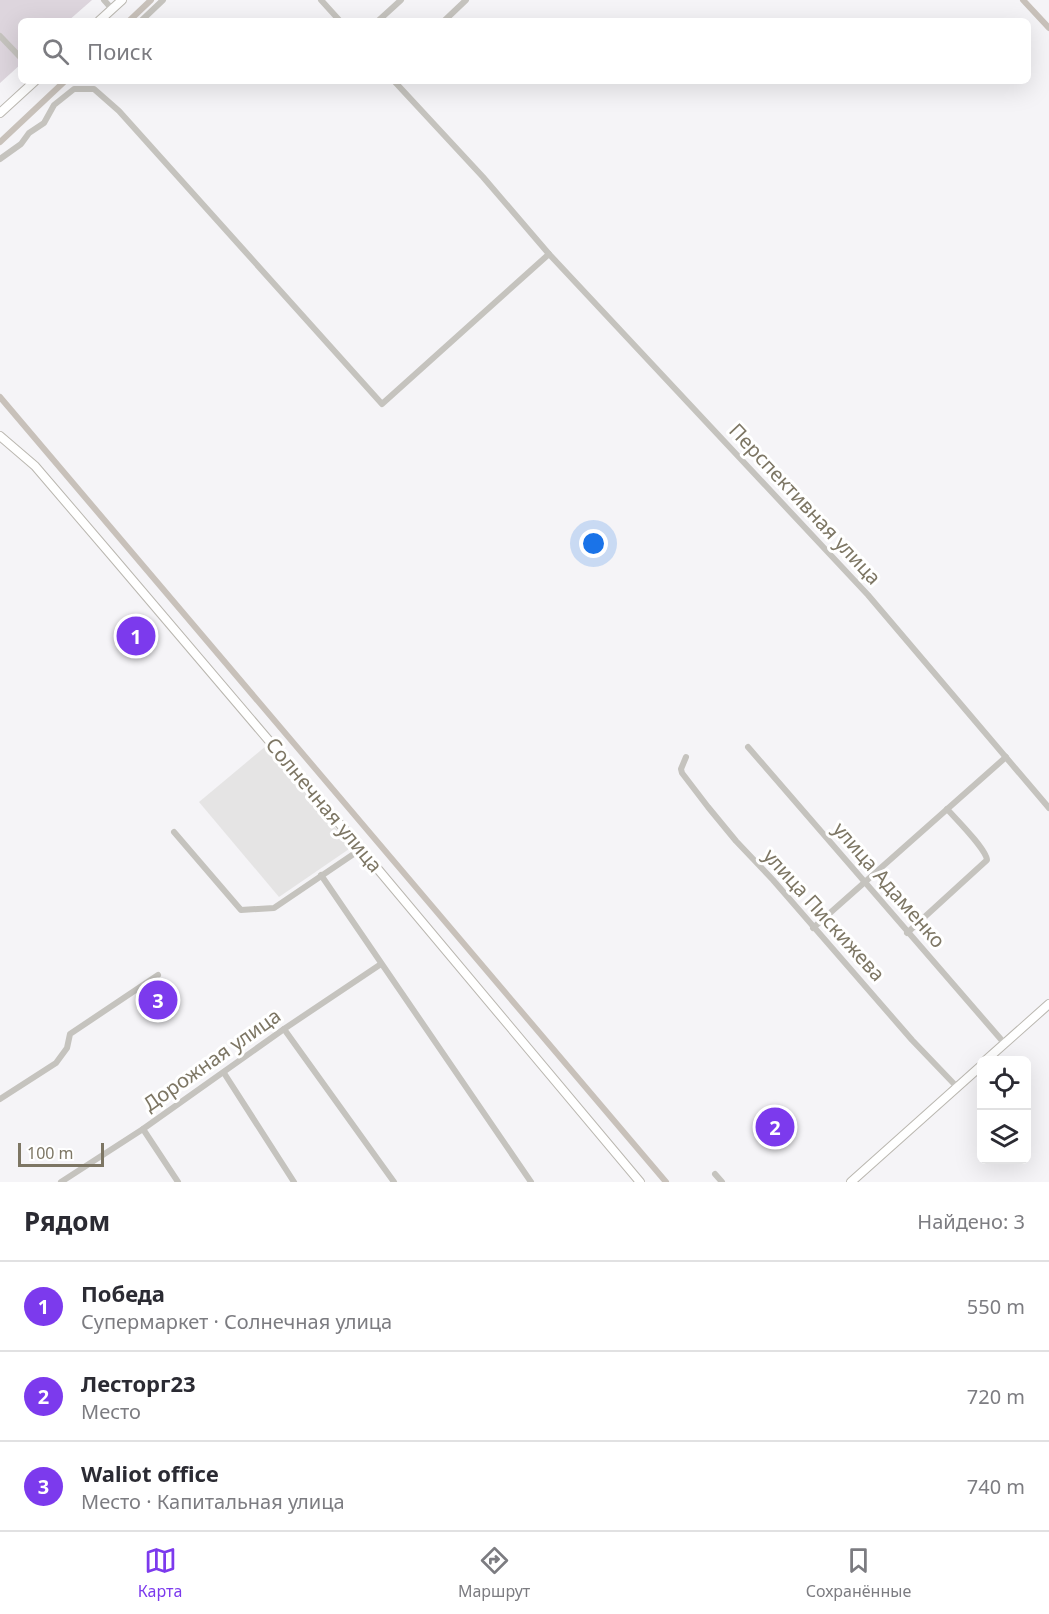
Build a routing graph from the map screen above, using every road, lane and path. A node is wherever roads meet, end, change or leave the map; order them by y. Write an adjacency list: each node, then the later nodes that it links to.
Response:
1 (104, 0): 9 (street)
2 (122, 0): 9 (main road)
3 (164, 0): 11 (street)
4 (321, 0): 8 (street)
5 (334, 0): 8 (street)
6 (401, 0): 13 (street)
7 (466, 0): 14 (street)
8 (327, 6): 12 (street)
9 (112, 9): 10 (main road)
10 (102, 18)
11 (144, 18)
12 (337, 18)
13 (381, 18)
14 (447, 18)
15 (0, 36): 16 (street)
16 (18, 55)
17 (32, 84): 21 (main road)
18 (75, 84): 20 (street)
19 (397, 84): 23 (street, Перспективная улица)
20 (74, 89): 22 (street); 23 (street)
21 (0, 113)
22 (0, 159)
23 (549, 254): 27 (street, Перспективная улица)
24 (0, 436): 31 (main road, Солнечная улица)
25 (748, 747): 33 (street, улица Адаменко)
26 (686, 757): 34 (street, улица Пискижева)
27 (1006, 757): 28 (street, Перспективная улица); 29 (street)
28 (1049, 808)
29 (947, 809): 33 (street); 35 (street)
30 (174, 832): 32 (street)
31 (361, 849): 32 (street); 53 (main road, Солнечная улица)
32 (321, 875): 36 (street)
33 (865, 883): 34 (street); 35 (street, улица Адаменко)
34 (813, 928): 44 (street, улица Пискижева)
35 (907, 933): 40 (street, улица Адаменко)
36 (381, 964): 39 (street, Дорожная улица); 52 (street)
37 (158, 975): 45 (street)
38 (1049, 1004): 40 (main road)
39 (284, 1029): 43 (street, Дорожная улица); 51 (street)
40 (1005, 1044): 41 (main road)
41 (991, 1056)
42 (977, 1069): 44 (main road)
43 (224, 1073): 46 (street, Дорожная улица); 50 (street)
44 (957, 1087): 55 (main road)
45 (0, 1099)
46 (143, 1129): 48 (street, Дорожная улица); 49 (street)
47 (715, 1174): 54 (street)
48 (62, 1182)
49 (178, 1182)
50 (294, 1182)
51 (394, 1182)
52 (531, 1182)
53 (640, 1182)
54 (722, 1182)
55 (851, 1182)

